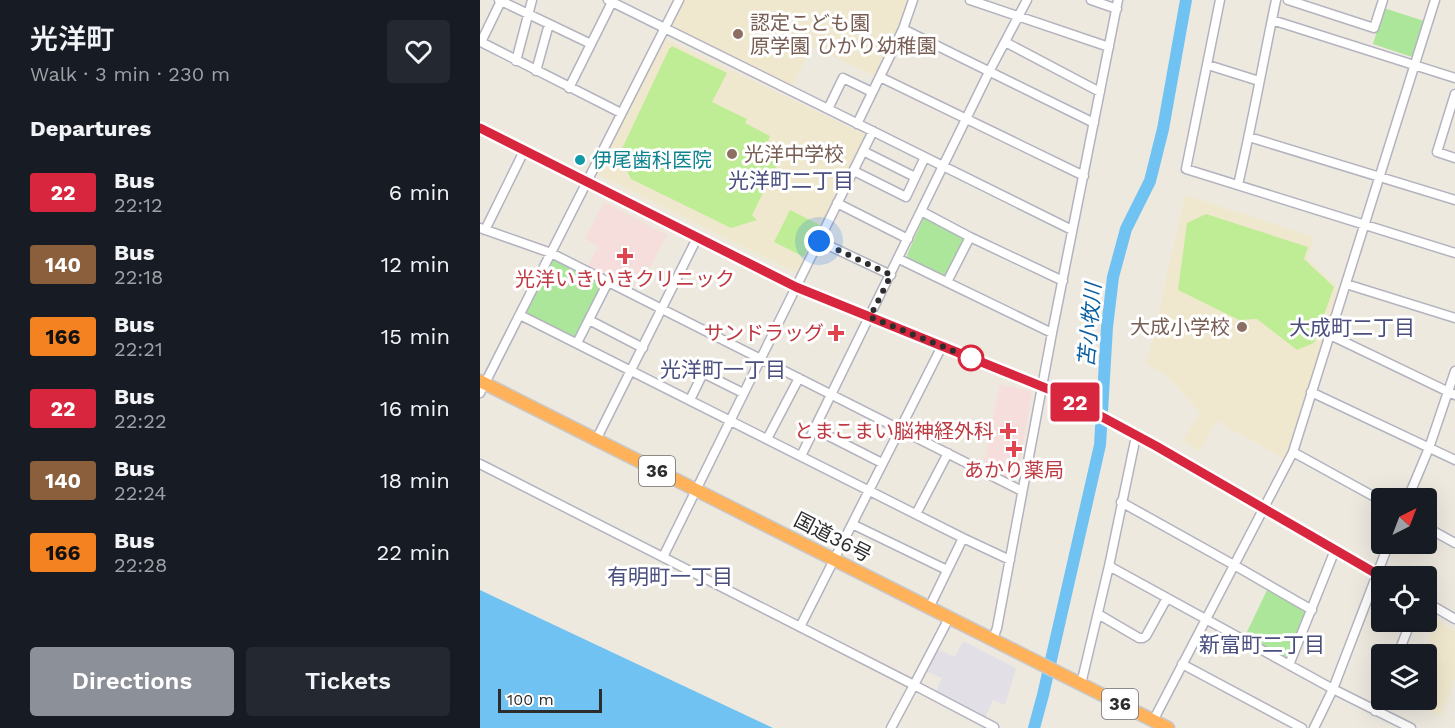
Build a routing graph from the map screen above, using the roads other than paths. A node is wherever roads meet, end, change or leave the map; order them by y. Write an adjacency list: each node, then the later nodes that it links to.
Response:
1 (532, 0): 16 (street)
2 (679, 0): 20 (street)
3 (913, 0): 21 (street)
4 (970, 0): 17 (street)
5 (1027, 0): 17 (street)
6 (1090, 0): 15 (street)
7 (1220, 0): 26 (street)
8 (1276, 0): 18 (street)
9 (1288, 0): 10 (street)
10 (1383, 0)
11 (1423, 0): 14 (street)
12 (500, 1): 16 (street); 25 (street)
13 (610, 1): 20 (street); 23 (street)
14 (1435, 2): 27 (street)
15 (1118, 5): 24 (street)
16 (529, 14): 19 (street); 25 (street)
17 (1018, 17): 22 (street); 24 (street)
18 (1272, 20): 27 (street); 32 (street)
19 (549, 24): 23 (street); 28 (street)
20 (664, 28): 37 (street); 38 (street)
21 (903, 29): 29 (street); 30 (street)
22 (1005, 42): 29 (street); 35 (street)
23 (591, 44): 33 (street)
24 (1109, 47): 35 (street)
25 (516, 61): 28 (street)
26 (1208, 65): 32 (street); 55 (street)
27 (1415, 65): 31 (street); 53 (street)
28 (536, 71): 33 (street)
29 (990, 72): 39 (street); 40 (street)
30 (880, 76): 34 (street); 39 (street)
31 (1455, 78)
32 (1259, 81): 44 (street)
33 (569, 88): 38 (street)
34 (872, 92): 37 (street); 41 (street)
35 (1100, 92): 40 (street)
36 (1455, 94): 48 (street)
37 (828, 109): 41 (street)
38 (621, 113): 54 (street)
39 (967, 118): 49 (street); 51 (street)
40 (1094, 123): 51 (street)
41 (857, 124): 43 (street)
42 (480, 128): 45 (street)
43 (873, 131): 46 (street); 47 (street)
44 (1250, 137): 53 (street); 55 (street)
45 (524, 151): 54 (street); 60 (street)
46 (863, 151): 50 (street); 52 (street)
47 (925, 157): 49 (street); 52 (street)
48 (1455, 158)
49 (944, 166): 58 (street); 61 (street)
50 (854, 171): 52 (street); 57 (street)
51 (1084, 176): 61 (street)
52 (915, 177)
53 (1380, 177): 56 (street); 59 (street)
54 (587, 182): 63 (street); 67 (street)
55 (1239, 185): 59 (street)
56 (1455, 200)
57 (837, 203): 64 (street); 65 (street)
58 (921, 212): 62 (street); 64 (street)
59 (1365, 225): 66 (street); 73 (street)
60 (483, 229): 67 (street)
61 (1072, 230): 70 (street)
62 (970, 237): 70 (street); 72 (street)
63 (697, 238): 74 (street); 75 (street)
64 (908, 239): 68 (street)
65 (819, 241): 69 (street); 74 (street)
66 (1455, 253)
67 (551, 254): 71 (street); 76 (street)
68 (899, 259): 69 (street); 72 (street)
69 (891, 275): 77 (street)
70 (1063, 281): 80 (street)
71 (608, 282): 75 (street); 79 (street)
72 (947, 282): 80 (street)
73 (1346, 284): 78 (street); 81 (street)
74 (796, 287): 77 (street); 85 (street)
75 (662, 309): 84 (street); 85 (street)
76 (520, 315): 82 (street); 89 (street)
77 (870, 317): 83 (street); 94 (street)
78 (1455, 318)
79 (589, 320): 82 (street); 84 (street)
80 (1052, 333): 90 (street)
81 (1330, 335): 91 (street); 93 (street)
82 (577, 343): 86 (street)
83 (942, 346): 90 (street); 98 (street)
84 (643, 348): 86 (street)
85 (760, 358): 88 (street); 92 (street)
86 (631, 370): 95 (street); 101 (street)
87 (1455, 371): 93 (street)
88 (799, 378): 94 (street); 100 (street)
89 (482, 386): 101 (highway, 国道36号 / 36)
90 (1043, 387): 99 (street); 112 (street)
91 (1311, 392): 102 (street); 103 (street)
92 (743, 393): 95 (street); 96 (street)
93 (1452, 393): 102 (street)
94 (832, 395): 97 (street); 98 (street)
95 (690, 400): 96 (street)
96 (730, 420): 100 (street); 110 (street)
97 (815, 429): 105 (street); 107 (street)
98 (900, 429): 104 (street); 107 (street)
99 (1136, 436): 114 (street); 115 (street)
100 (767, 439): 105 (street)
101 (596, 440): 110 (highway, 国道36号 / 36)
102 (1429, 448): 106 (street); 109 (street)
103 (1293, 452): 113 (street); 115 (street)
104 (948, 453): 112 (street); 116 (street)
105 (801, 456): 111 (street)
106 (1455, 460)
107 (882, 463): 111 (street)
108 (480, 464): 122 (street)
109 (1412, 488)
110 (696, 490): 122 (street); 123 (highway, 国道36号 / 36)
111 (868, 490): 116 (street); 117 (street)
112 (1022, 491): 124 (street)
113 (1371, 495)
114 (1121, 502): 125 (street); 126 (street)
115 (1263, 508): 121 (street); 125 (street)
116 (916, 514): 119 (street)
117 (852, 524): 123 (street); 127 (street)
118 (1437, 533): 120 (street)
119 (963, 538): 124 (street); 127 (street)
120 (1455, 543)
121 (1335, 550): 128 (street); 133 (street)
122 (663, 557): 138 (street)
123 (834, 560): 131 (highway, 国道36号 / 36); 138 (street)
124 (1010, 560): 139 (street)
125 (1234, 565): 133 (street); 136 (street)
126 (1109, 566): 130 (street); 134 (street)
127 (947, 570): 131 (street)
128 (1371, 570)
129 (1371, 595): 144 (street)
130 (1167, 598): 134 (street); 136 (street)
131 (929, 608): 135 (highway, 国道36号 / 36)
132 (1437, 608): 137 (street)
133 (1312, 610): 141 (street)
134 (1098, 614): 142 (street)
135 (949, 618): 139 (highway, 国道36号 / 36); 143 (street)
136 (1206, 619): 140 (street); 141 (street)
137 (1455, 619)
138 (800, 627): 143 (street)
139 (993, 639): 142 (highway, 国道36号 / 36)
140 (1182, 664): 146 (street); 150 (street)
141 (1289, 665): 144 (street)
142 (1077, 682): 146 (highway, 国道36号 / 36)
143 (914, 685): 147 (street); 148 (street)
144 (1333, 689): 145 (street); 151 (street)
145 (1376, 711): 152 (street)
146 (1153, 721): 149 (highway, 国道36号 / 36)
147 (994, 727)
148 (891, 728)
149 (1168, 728)
150 (1302, 728)
151 (1314, 728)
152 (1411, 728)

